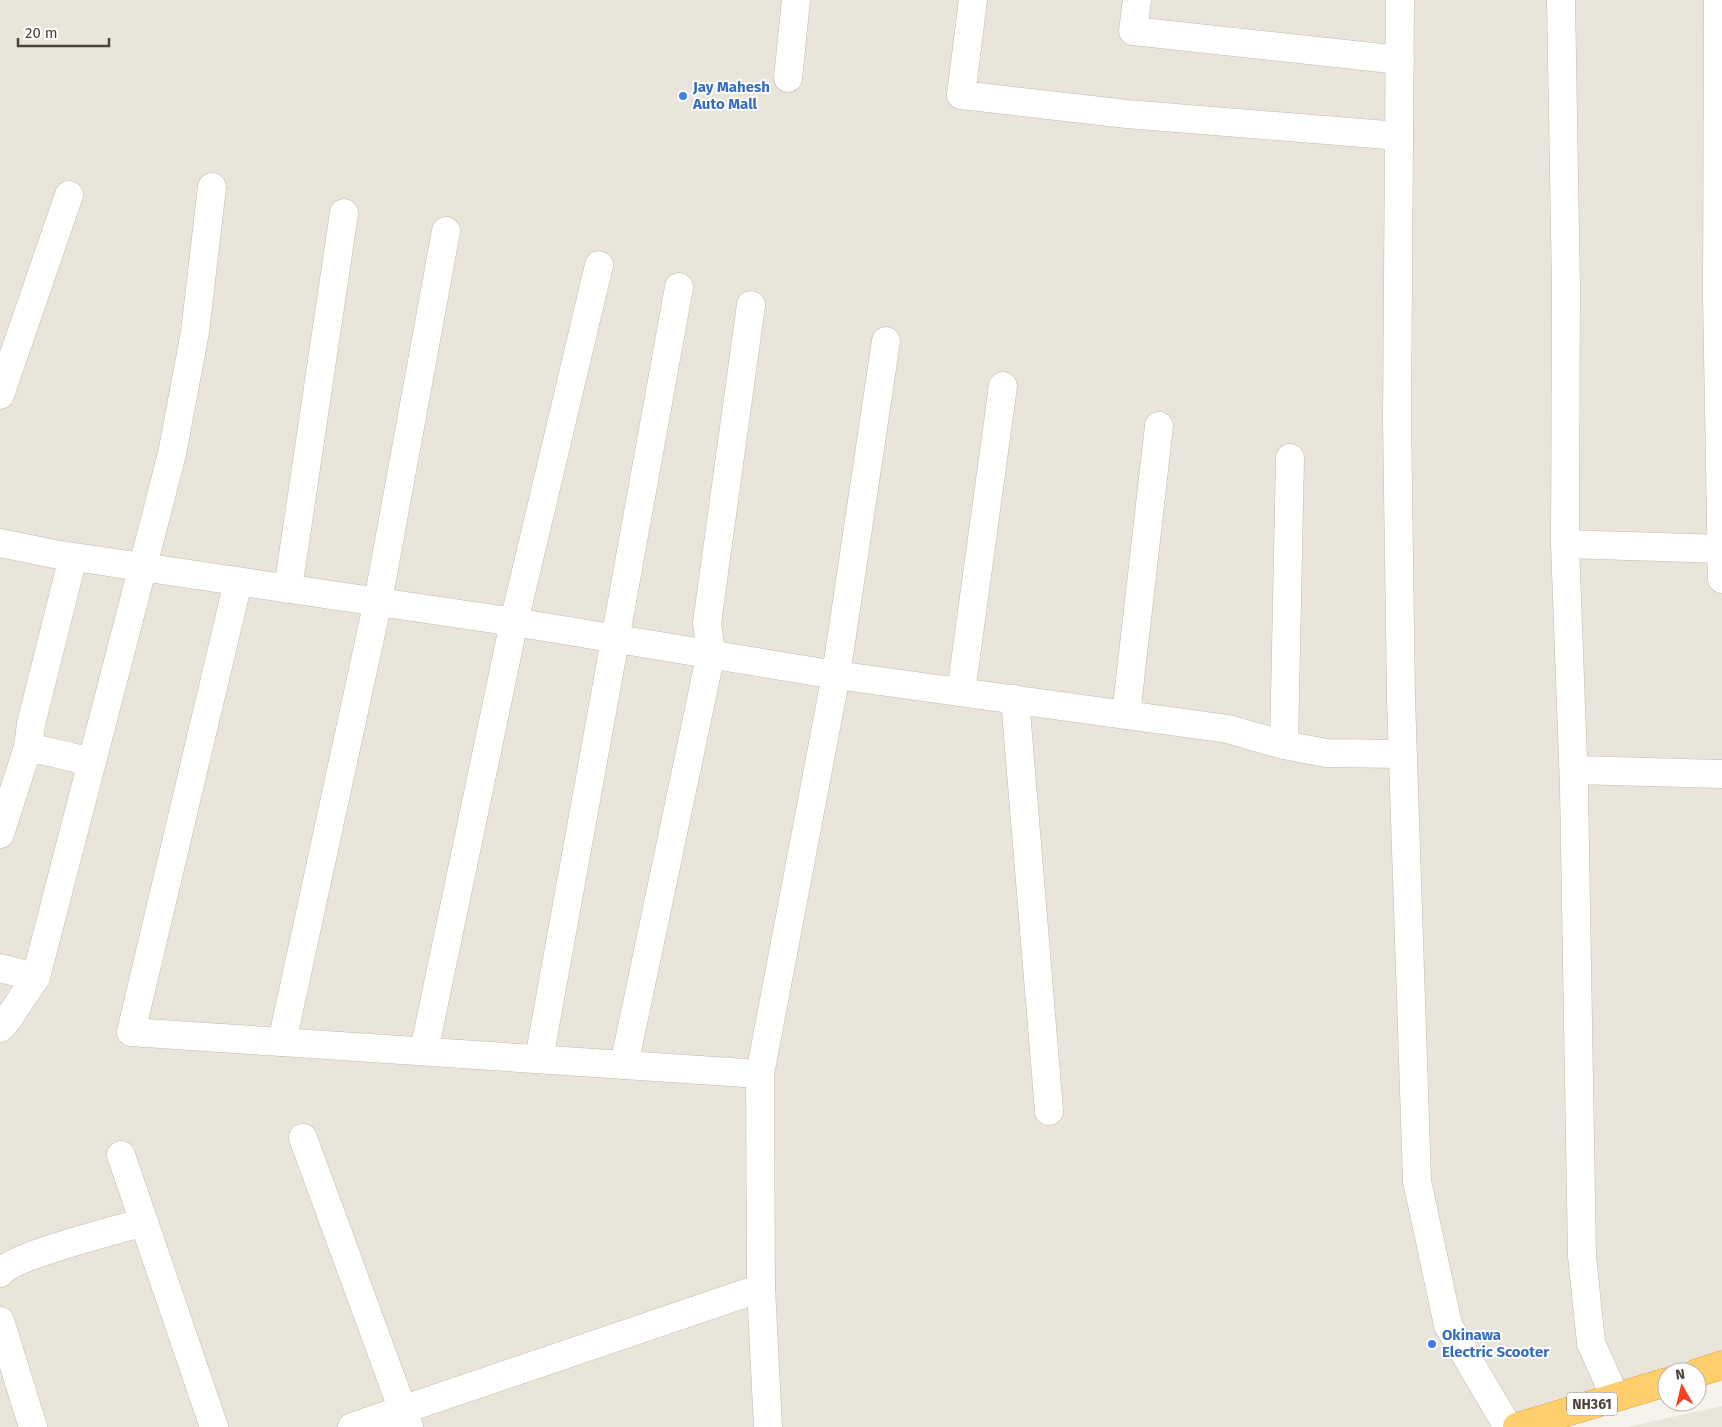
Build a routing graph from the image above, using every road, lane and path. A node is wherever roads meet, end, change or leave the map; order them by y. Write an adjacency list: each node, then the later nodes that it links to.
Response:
1 (796, 0): 8 (street)
2 (973, 0): 9 (street)
3 (1137, 0): 7 (street)
4 (1400, 0): 7 (street)
5 (1561, 0): 23 (street)
6 (1718, 0): 24 (street)
7 (1400, 60): 9 (street)
8 (788, 78)
9 (1400, 136): 40 (street)
10 (212, 187): 26 (street)
11 (70, 195): 19 (street)
12 (344, 213): 29 (street)
13 (446, 231): 30 (street)
14 (599, 265): 31 (street)
15 (679, 286): 32 (street)
16 (751, 305): 33 (street)
17 (886, 341): 34 (street)
18 (1003, 386): 35 (street)
19 (0, 396)
20 (1159, 426): 37 (street)
21 (1290, 458): 39 (street)
22 (0, 543): 25 (street)
23 (1565, 544): 24 (street); 42 (street)
24 (1722, 549): 27 (street)
25 (73, 557): 26 (street); 38 (street)
26 (142, 568): 28 (street); 41 (street)
27 (1722, 578)
28 (238, 582): 29 (street); 48 (street)
29 (288, 589): 30 (street)
30 (378, 601): 31 (street); 48 (street)
31 (514, 622): 32 (street); 49 (street)
32 (615, 638): 33 (street); 50 (street)
33 (711, 653): 34 (street); 51 (street)
34 (836, 675): 35 (street); 52 (street)
35 (961, 692): 36 (street)
36 (1015, 700): 37 (street); 53 (street)
37 (1126, 715): 39 (street)
38 (28, 747): 41 (street); 44 (street)
39 (1304, 749): 40 (street)
40 (1402, 754): 69 (street)
41 (92, 762): 46 (street)
42 (1574, 770): 43 (street); 63 (street)
43 (1722, 774)
44 (0, 834)
45 (0, 968): 46 (street)
46 (36, 977): 47 (street)
47 (0, 1028)
48 (282, 1042): 49 (street)
49 (424, 1051): 50 (street)
50 (539, 1059): 51 (street)
51 (624, 1065): 52 (street)
52 (760, 1074): 58 (street)
53 (1049, 1112)
54 (303, 1138): 64 (street)
55 (121, 1155): 56 (street)
56 (144, 1222): 57 (street); 66 (street)
57 (0, 1273)
58 (761, 1288): 64 (street); 68 (street)
59 (0, 1321): 65 (street)
60 (1722, 1365): 61 (highway)
61 (1707, 1370)
62 (1657, 1385): 63 (highway, NH361)
63 (1615, 1397): 70 (highway, NH361)
64 (406, 1418): 67 (street)
65 (33, 1427)
66 (214, 1427)
67 (352, 1427)
68 (768, 1427)
69 (1508, 1427)
70 (1517, 1427)

